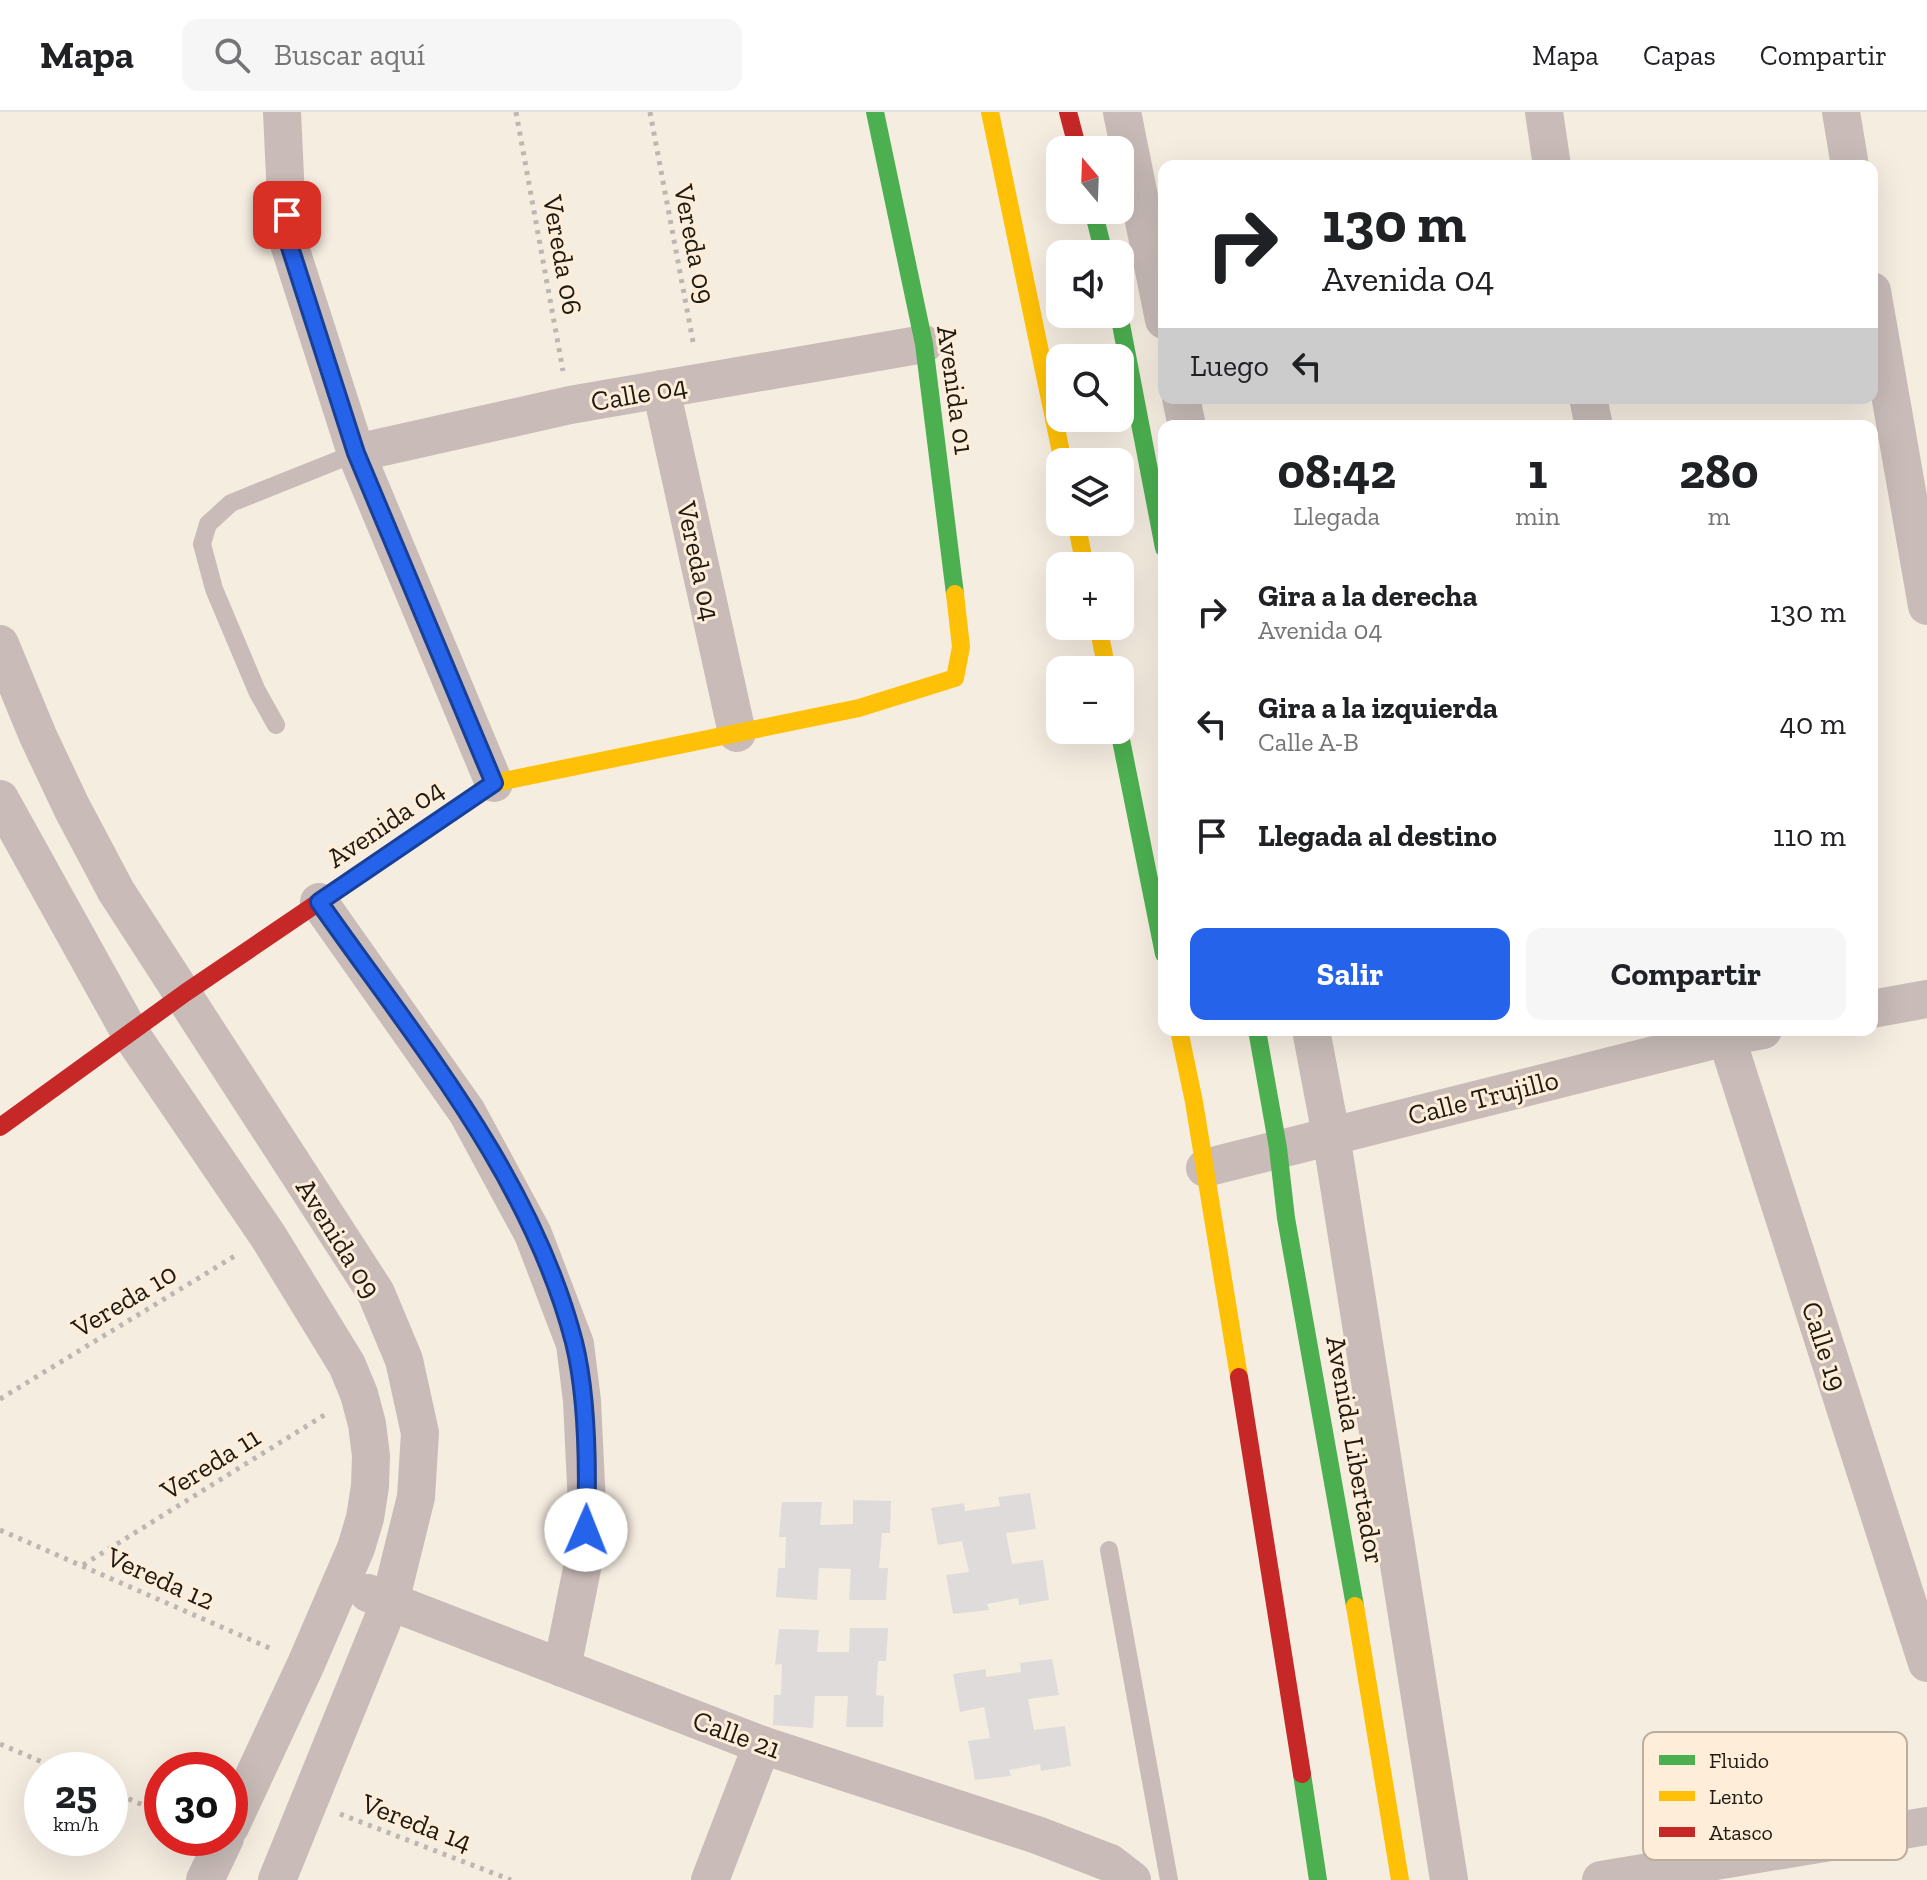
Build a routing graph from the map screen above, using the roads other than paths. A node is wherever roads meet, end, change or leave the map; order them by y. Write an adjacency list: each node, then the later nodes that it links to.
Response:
1 (282, 112): 17 (street)
2 (875, 112): 14 (street, Avenida 01)
3 (990, 112): 16 (street)
4 (1068, 112): 8 (street)
5 (1122, 112): 11 (street)
6 (1544, 112): 9 (street)
7 (1841, 112): 10 (street)
8 (1074, 136)
9 (1551, 160)
10 (1849, 160)
11 (1158, 290)
12 (1878, 325): 19 (street)
13 (1122, 328): 18 (street)
14 (924, 344): 15 (street, Calle 04); 21 (street, Avenida 01)
15 (661, 389): 17 (street, Calle 04); 23 (street, Vereda 04)
16 (1060, 448)
17 (356, 453): 22 (lane); 25 (street)
18 (1158, 517)
19 (1927, 606)
20 (0, 644): 29 (street, Avenida 09)
21 (955, 678): 23 (street, Avenida 04)
22 (276, 725)
23 (737, 733): 25 (street, Avenida 04)
24 (1122, 744): 28 (street)
25 (494, 783): 27 (street, Avenida 04)
26 (0, 799): 32 (street)
27 (319, 902): 29 (street, Avenida 04); 46 (street)
28 (1158, 924)
29 (185, 993): 32 (street, Avenida 04); 44 (street, Avenida 09)
30 (1927, 999): 31 (street)
31 (1878, 1008)
32 (130, 1033): 38 (street, Avenida 04); 43 (street)
33 (1180, 1036): 41 (street)
34 (1258, 1036): 40 (street, Avenida Libertador)
35 (1312, 1036): 39 (street)
36 (1717, 1036): 39 (street, Calle Trujillo)
37 (1726, 1036): 45 (street, Calle 19)
38 (0, 1127)
39 (1331, 1135): 40 (street, Calle Trujillo); 60 (street)
40 (1278, 1148): 41 (street, Calle Trujillo); 59 (street, Avenida Libertador)
41 (1205, 1168): 58 (street)
42 (1109, 1550): 57 (lane)
43 (343, 1582): 44 (street, Calle 21); 48 (street)
44 (390, 1602): 46 (street, Calle 21); 54 (street, Avenida 09)
45 (1927, 1663)
46 (562, 1668): 47 (street, Calle 21)
47 (762, 1745): 55 (street); 56 (street, Calle 21)
48 (248, 1788)
49 (1927, 1826): 50 (street)
50 (1907, 1829)
51 (216, 1856): 53 (street)
52 (1722, 1860): 61 (street)
53 (205, 1880)
54 (277, 1880)
55 (710, 1880)
56 (1132, 1880)
57 (1169, 1880)
58 (1318, 1880)
59 (1400, 1880)
60 (1449, 1880)
61 (1601, 1880)

